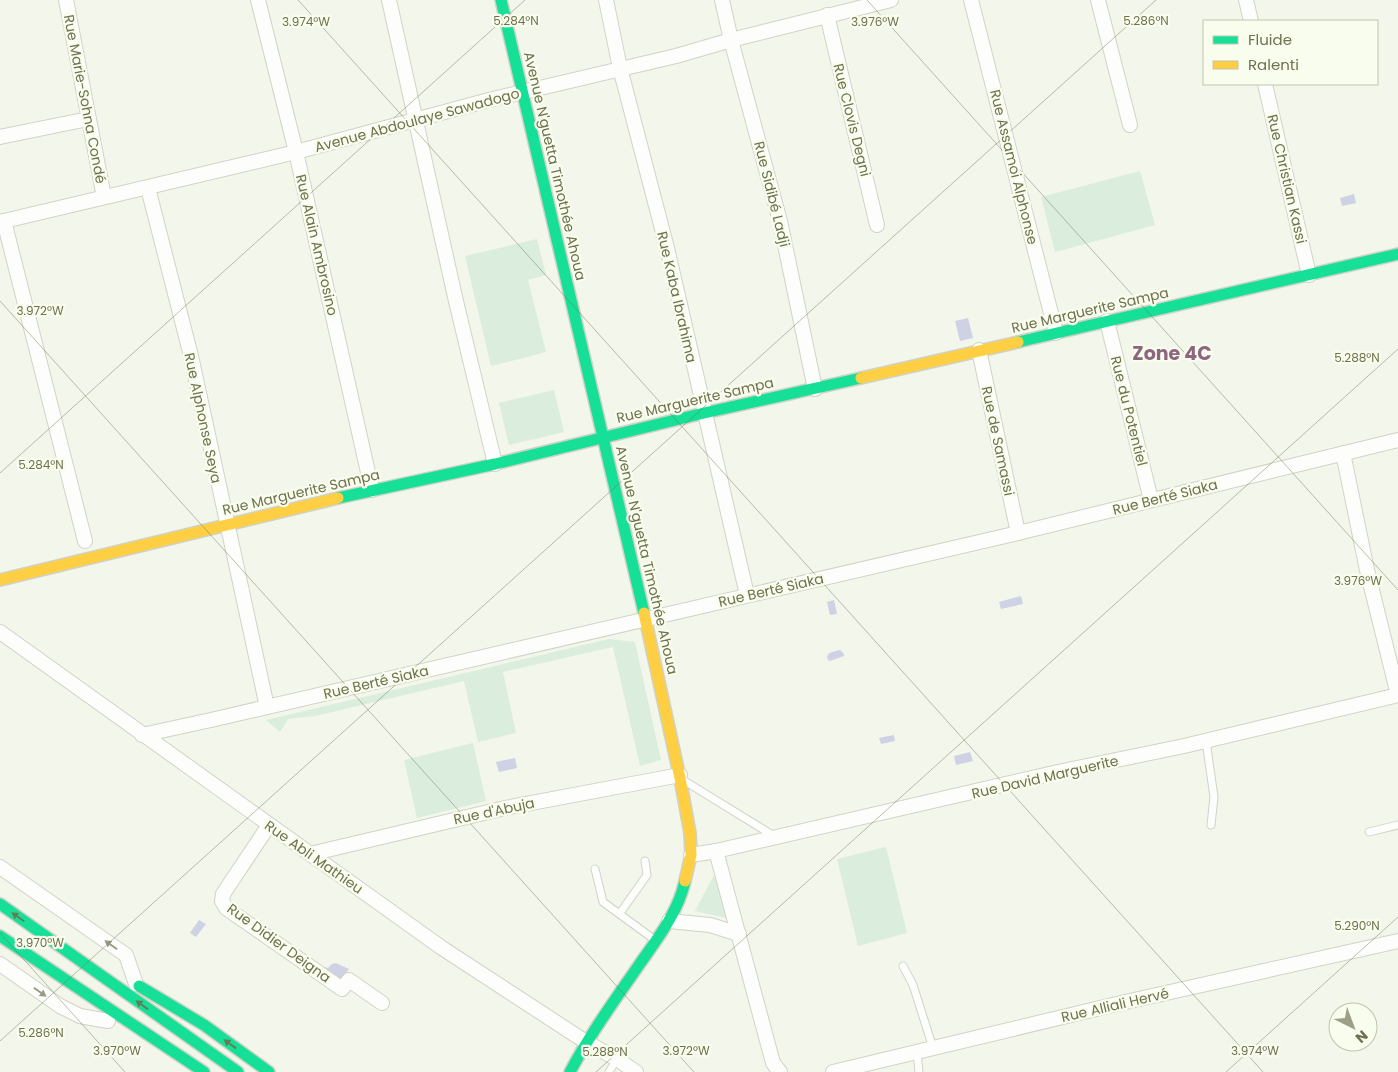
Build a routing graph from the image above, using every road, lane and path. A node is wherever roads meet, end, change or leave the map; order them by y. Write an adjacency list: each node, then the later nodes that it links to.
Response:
1 (66, 0): 18 (street, Rue Marie-Sohna Condé)
2 (258, 0): 22 (street, Rue Alain Ambrosino)
3 (389, 0): 19 (street)
4 (501, 0): 17 (main road, Avenue N'guetta Timothée Ahoua)
5 (606, 0): 15 (street, Rue Kaba Ibrahima)
6 (722, 0): 14 (street, Rue Sidibé Ladji)
7 (891, 0): 11 (street, Avenue Abdoulaye Sawadogo)
8 (971, 0): 30 (street, Rue Assamoi Alphonse)
9 (1098, 0): 20 (street)
10 (1246, 0): 13 (street)
11 (852, 4): 12 (street, Avenue Abdoulaye Sawadogo)
12 (827, 15): 14 (street, Avenue Abdoulaye Sawadogo); 26 (street, Rue Clovis Degni)
13 (1250, 20)
14 (730, 40): 15 (street, Avenue Abdoulaye Sawadogo); 32 (street, Rue Sidibé Ladji)
15 (620, 68): 17 (street, Avenue Abdoulaye Sawadogo); 33 (street, Rue Kaba Ibrahima)
16 (1265, 85): 28 (street, Rue Christian Kassi)
17 (523, 92): 19 (street, Avenue Abdoulaye Sawadogo); 34 (main road, Avenue N'guetta Timothée Ahoua)
18 (88, 119): 21 (street); 24 (street, Rue Marie-Sohna Condé)
19 (416, 120): 22 (street, Avenue Abdoulaye Sawadogo); 37 (street)
20 (1130, 126)
21 (0, 137)
22 (296, 152): 23 (street, Avenue Abdoulaye Sawadogo); 38 (street, Rue Alain Ambrosino)
23 (148, 188): 24 (street, Avenue Abdoulaye Sawadogo); 40 (street, Rue Alphonse Seya)
24 (104, 197): 25 (street, Avenue Abdoulaye Sawadogo)
25 (2, 222): 42 (street)
26 (877, 225)
27 (1398, 254): 28 (main road, Rue Marguerite Sampa)
28 (1309, 275): 29 (main road, Rue Marguerite Sampa)
29 (1107, 322): 30 (main road, Rue Marguerite Sampa); 39 (street, Rue du Potentiel)
30 (1056, 333): 31 (main road, Rue Marguerite Sampa)
31 (979, 350): 32 (main road, Rue Marguerite Sampa); 41 (street, Rue de Samassi)
32 (815, 389): 33 (main road, Rue Marguerite Sampa)
33 (704, 412): 34 (main road, Rue Marguerite Sampa); 44 (street, Rue Kaba Ibrahima)
34 (603, 436): 37 (main road, Rue Marguerite Sampa); 45 (main road, Avenue N'guetta Timothée Ahoua)
35 (1398, 440): 36 (street, Rue Berté Siaka)
36 (1343, 453): 39 (street, Rue Berté Siaka); 47 (street)
37 (495, 464): 38 (main road, Rue Marguerite Sampa)
38 (372, 490): 40 (main road, Rue Marguerite Sampa)
39 (1150, 500): 41 (street, Rue Berté Siaka)
40 (227, 525): 43 (main road, Rue Marguerite Sampa); 48 (street, Rue Alphonse Seya)
41 (1018, 533): 44 (street, Rue Berté Siaka)
42 (85, 541)
43 (0, 580)
44 (747, 595): 45 (street, Rue Berté Siaka)
45 (646, 620): 48 (street, Rue Berté Siaka); 51 (main road, Avenue N'guetta Timothée Ahoua)
46 (0, 632): 49 (street, Rue Abli Mathieu)
47 (1398, 695): 50 (street, Rue David Marguerite)
48 (267, 707): 49 (street, Rue Berté Siaka)
49 (142, 735): 52 (street, Rue Abli Mathieu)
50 (1206, 741): 53 (lane); 56 (street, Rue David Marguerite)
51 (680, 777): 56 (lane); 58 (street, Rue d'Abuja); 59 (main road, Avenue N'guetta Timothée Ahoua)
52 (269, 825): 58 (street, Rue Abli Mathieu); 75 (street, Rue Didier Deigna)
53 (1211, 825)
54 (1398, 825): 55 (lane)
55 (1369, 832)
56 (777, 837): 57 (street, Rue David Marguerite)
57 (716, 851): 59 (street, Rue David Marguerite); 66 (street)
58 (310, 854): 77 (street, Rue Abli Mathieu)
59 (691, 855): 65 (main road, Avenue N'guetta Timothée Ahoua)
60 (645, 861): 64 (lane)
61 (0, 867): 73 (street, one-way to 61)
62 (595, 869): 64 (lane)
63 (0, 904): 71 (main road, one-way to 63)
64 (620, 913): 68 (lane)
65 (669, 922): 66 (street); 68 (main road, Avenue N'guetta Timothée Ahoua)
66 (739, 934): 87 (street)
67 (0, 936): 74 (main road)
68 (655, 940): 77 (main road, Avenue N'guetta Timothée Ahoua)
69 (1398, 941): 78 (street, Rue Alliali Hervé)
70 (0, 964): 76 (street, one-way to 76)
71 (86, 965): 73 (main road); 82 (main road, one-way to 71)
72 (903, 966): 78 (lane)
73 (136, 984): 83 (main road, one-way to 73)
74 (73, 986): 76 (main road); 81 (main road)
75 (382, 1003)
76 (111, 1024)
77 (586, 1042): 80 (street, Rue Abli Mathieu); 84 (main road, Avenue N'guetta Timothée Ahoua)
78 (933, 1048): 79 (street, Rue Alliali Hervé)
79 (917, 1052): 88 (street, Rue Alliali Hervé); 89 (lane)
80 (617, 1059): 85 (lane); 86 (street, Rue Abli Mathieu)
81 (204, 1072)
82 (238, 1072)
83 (269, 1072)
84 (570, 1072)
85 (609, 1072)
86 (636, 1072)
87 (780, 1072)
88 (833, 1072)
89 (919, 1072)

